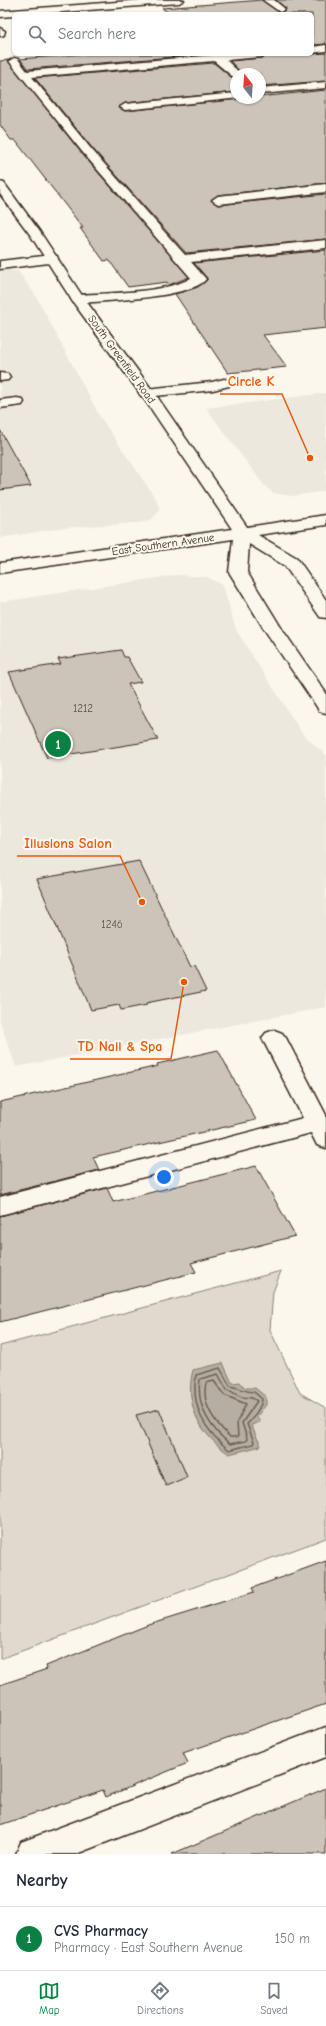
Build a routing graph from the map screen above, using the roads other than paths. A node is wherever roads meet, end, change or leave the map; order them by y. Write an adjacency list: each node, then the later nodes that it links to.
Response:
1 (179, 0): 3 (main road)
2 (268, 0): 4 (main road)
3 (118, 2): 5 (main road); 6 (main road)
4 (280, 9)
5 (20, 12)
6 (128, 12)
7 (12, 13): 8 (main road)
8 (0, 14)
9 (326, 48): 10 (main road)
10 (314, 50)
11 (240, 56): 12 (main road)
12 (217, 58): 14 (main road); 15 (main road)
13 (14, 61): 15 (main road)
14 (230, 69)
15 (25, 74): 24 (main road)
16 (325, 80): 17 (main road)
17 (266, 90)
18 (230, 97): 19 (main road)
19 (125, 107)
20 (0, 186): 25 (main road, South Greenfield Road)
21 (326, 188): 22 (main road)
22 (218, 200)
23 (326, 244): 24 (main road)
24 (182, 259): 27 (main road)
25 (52, 260): 26 (main road); 27 (main road, South Greenfield Road)
26 (0, 265)
27 (78, 299): 29 (main road, South Greenfield Road)
28 (224, 383): 29 (main road)
29 (146, 393): 33 (main road, South Greenfield Road)
30 (18, 402): 31 (main road)
31 (0, 404)
32 (326, 520): 33 (main road, East Southern Avenue)
33 (242, 532): 34 (main road, East Southern Avenue); 35 (main road, South Greenfield Road); 36 (main road)
34 (0, 568)
35 (326, 613)
36 (326, 708)
37 (274, 1038): 38 (main road)
38 (322, 1131): 39 (main road)
39 (0, 1206)
40 (326, 1742): 41 (main road)
41 (33, 1854)

